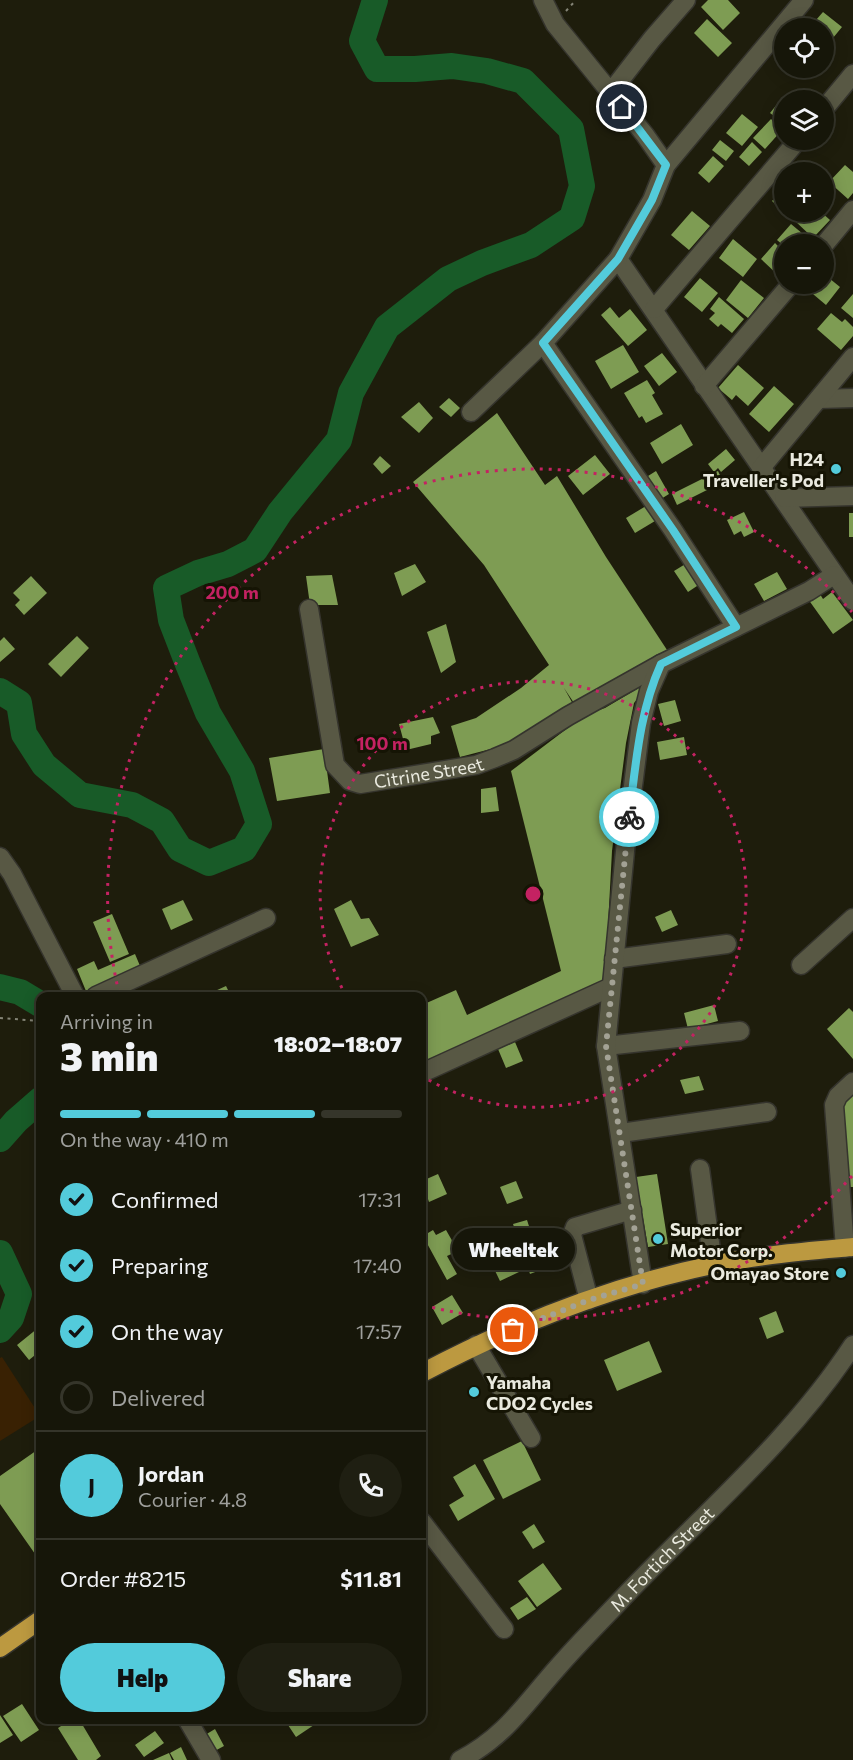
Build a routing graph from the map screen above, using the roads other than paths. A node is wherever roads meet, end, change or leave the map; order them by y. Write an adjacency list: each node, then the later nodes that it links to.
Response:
1 (543, 0): 5 (street)
2 (686, 0): 5 (street)
3 (804, 0): 8 (street)
4 (853, 74): 6 (street)
5 (611, 92): 8 (street)
6 (834, 97)
7 (789, 150): 13 (street)
8 (666, 165): 11 (street)
9 (853, 210): 10 (street)
10 (833, 234)
11 (618, 259): 13 (street); 14 (street)
12 (782, 294): 16 (street)
13 (654, 309): 16 (street)
14 (543, 343): 19 (street); 26 (street)
15 (853, 357): 18 (street)
16 (704, 386): 20 (street)
17 (853, 398): 18 (street)
18 (819, 399): 20 (street)
19 (471, 412)
20 (761, 468): 22 (street)
21 (853, 496): 22 (street)
22 (784, 498): 23 (street)
23 (834, 575): 24 (street); 26 (street, Citrine Street)
24 (853, 600)
25 (309, 609): 27 (street, Citrine Street)
26 (736, 627): 27 (street, Citrine Street)
27 (661, 664): 32 (street)
28 (0, 857): 35 (street)
29 (267, 918): 36 (street)
30 (853, 918): 33 (street)
31 (727, 944): 32 (street)
32 (614, 959): 34 (street)
33 (801, 965)
34 (611, 987): 38 (street); 39 (street)
35 (73, 992)
36 (105, 992)
37 (740, 1031): 38 (street)
38 (606, 1046): 42 (street)
39 (426, 1071)
40 (853, 1082): 45 (street)
41 (766, 1112): 42 (street)
42 (621, 1133): 44 (street)
43 (700, 1169): 46 (street)
44 (632, 1210): 47 (street); 48 (street)
45 (849, 1248): 46 (highway)
46 (713, 1265): 47 (highway)
47 (643, 1284): 48 (highway)
48 (589, 1300): 49 (highway)
49 (476, 1345): 51 (highway); 52 (street)
50 (853, 1345): 59 (street, M. Fortich Street)
51 (426, 1371)
52 (531, 1438)
53 (426, 1526): 55 (street)
54 (36, 1623): 56 (highway)
55 (504, 1629)
56 (0, 1648)
57 (191, 1724): 58 (street)
58 (211, 1760)
59 (459, 1760)

